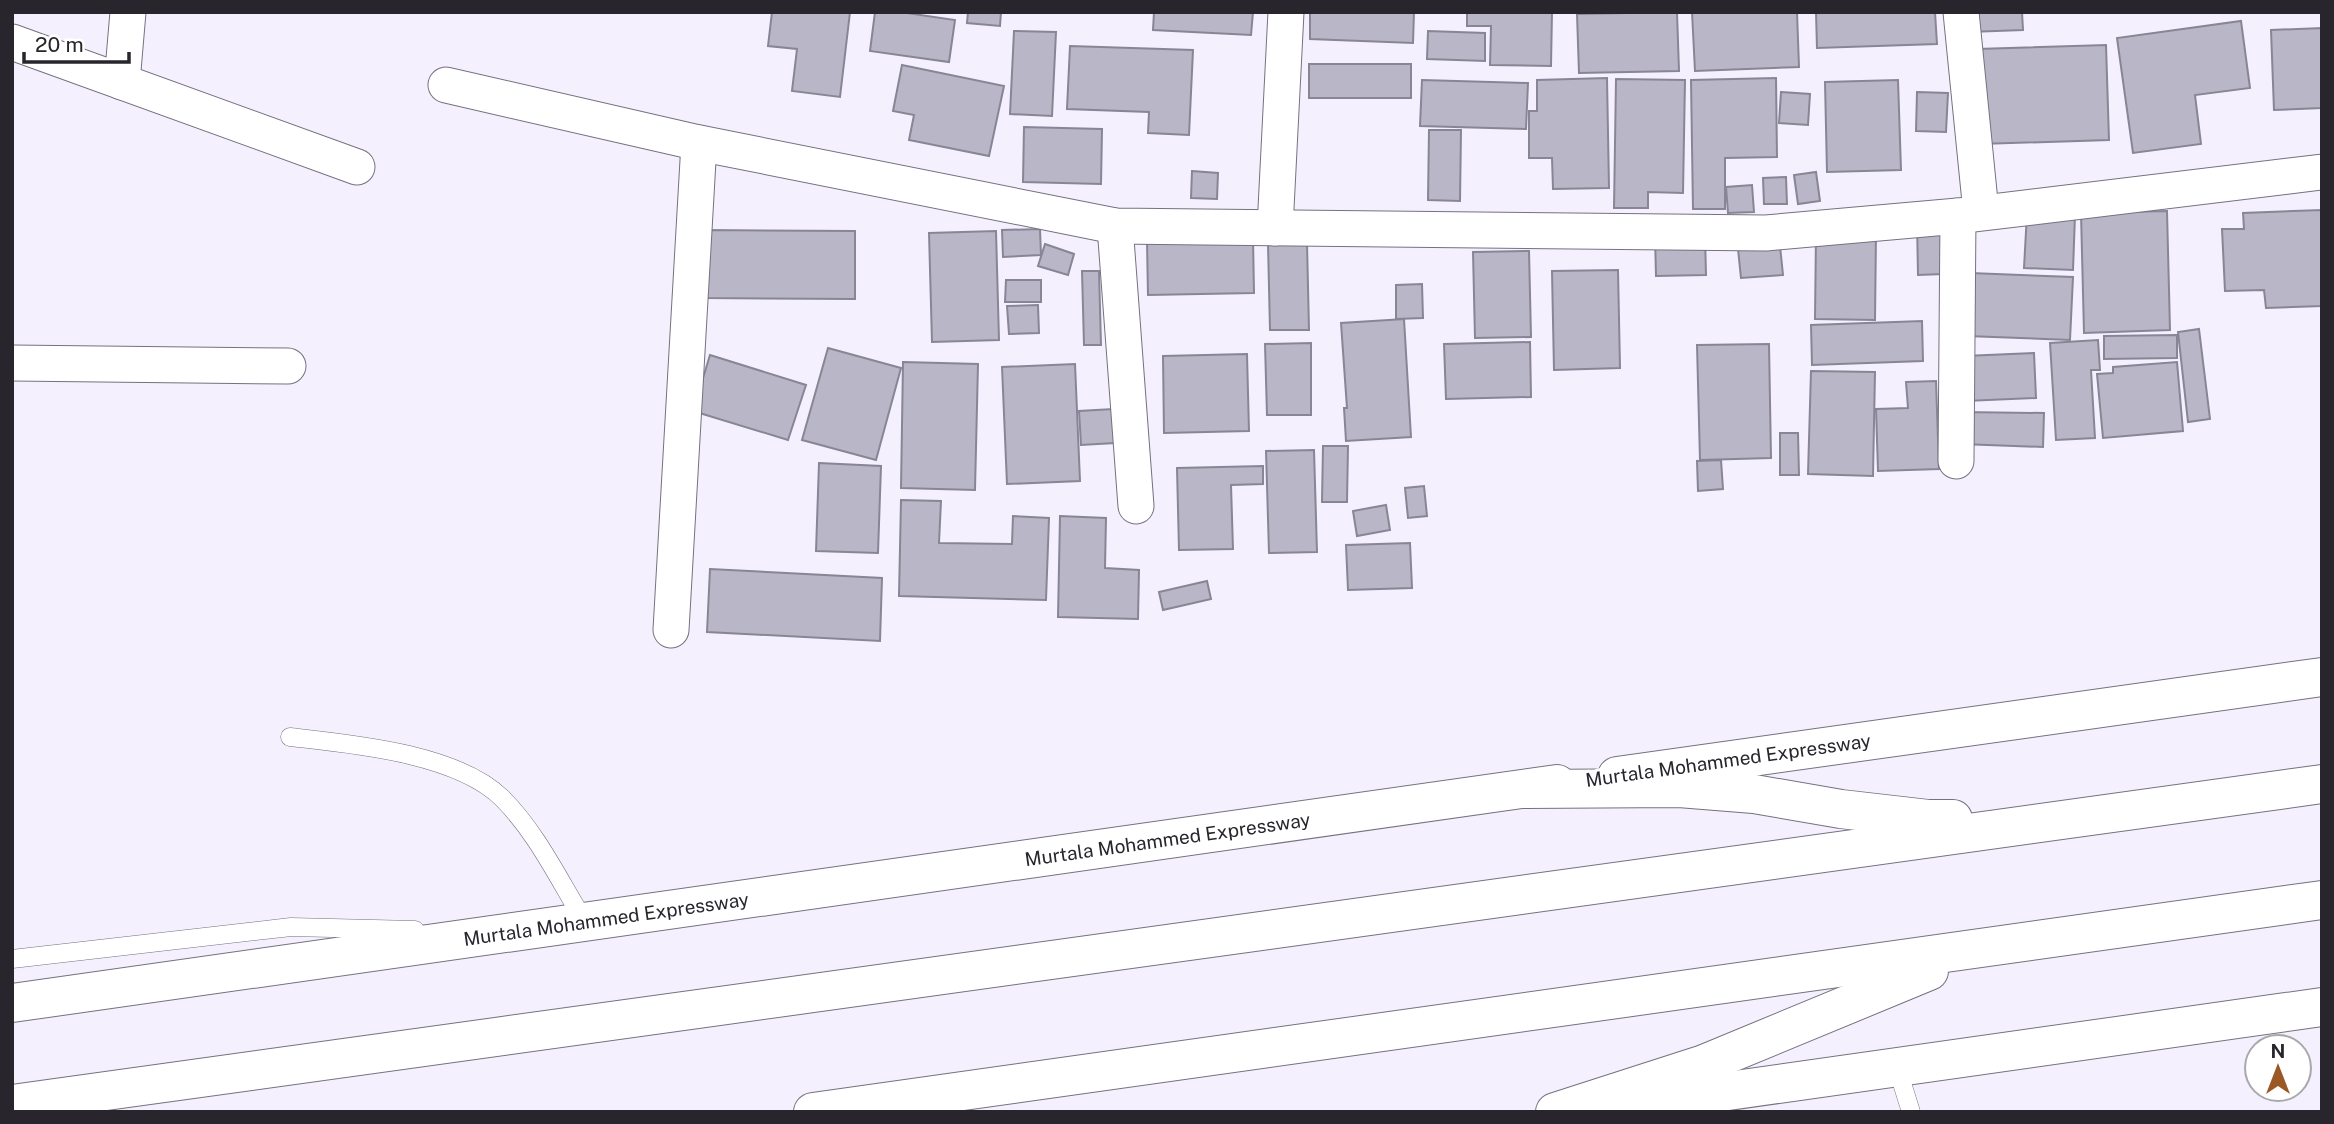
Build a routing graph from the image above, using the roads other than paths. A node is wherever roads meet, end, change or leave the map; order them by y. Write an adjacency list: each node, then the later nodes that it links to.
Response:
1 (128, 12): 5 (street)
2 (1286, 12): 12 (street)
3 (1961, 12): 10 (street)
4 (12, 42): 5 (street)
5 (122, 82): 8 (street)
6 (446, 85): 7 (street)
7 (699, 143): 11 (street); 17 (street)
8 (357, 167)
9 (2322, 172): 10 (street)
10 (1970, 214): 12 (street); 15 (street)
11 (1115, 226): 12 (street); 16 (street)
12 (1275, 228)
13 (12, 363): 14 (street)
14 (288, 366)
15 (1956, 461)
16 (1136, 506)
17 (671, 630)
18 (2322, 677): 21 (highway, Murtala Mohammed Expressway)
19 (290, 737): 24 (lane)
20 (2322, 784): 22 (highway)
21 (1525, 789): 22 (highway); 24 (highway, Murtala Mohammed Expressway)
22 (2074, 819): 31 (highway)
23 (2322, 900): 26 (highway)
24 (585, 922): 25 (highway, Murtala Mohammed Expressway)
25 (506, 933): 27 (lane); 28 (highway, Murtala Mohammed Expressway)
26 (1996, 946): 32 (highway); 33 (highway)
27 (12, 960)
28 (12, 1003)
29 (2322, 1006): 30 (highway)
30 (1896, 1067): 34 (highway); 35 (lane)
31 (12, 1104)
32 (813, 1112)
33 (1555, 1112)
34 (1585, 1112)
35 (1911, 1112)

